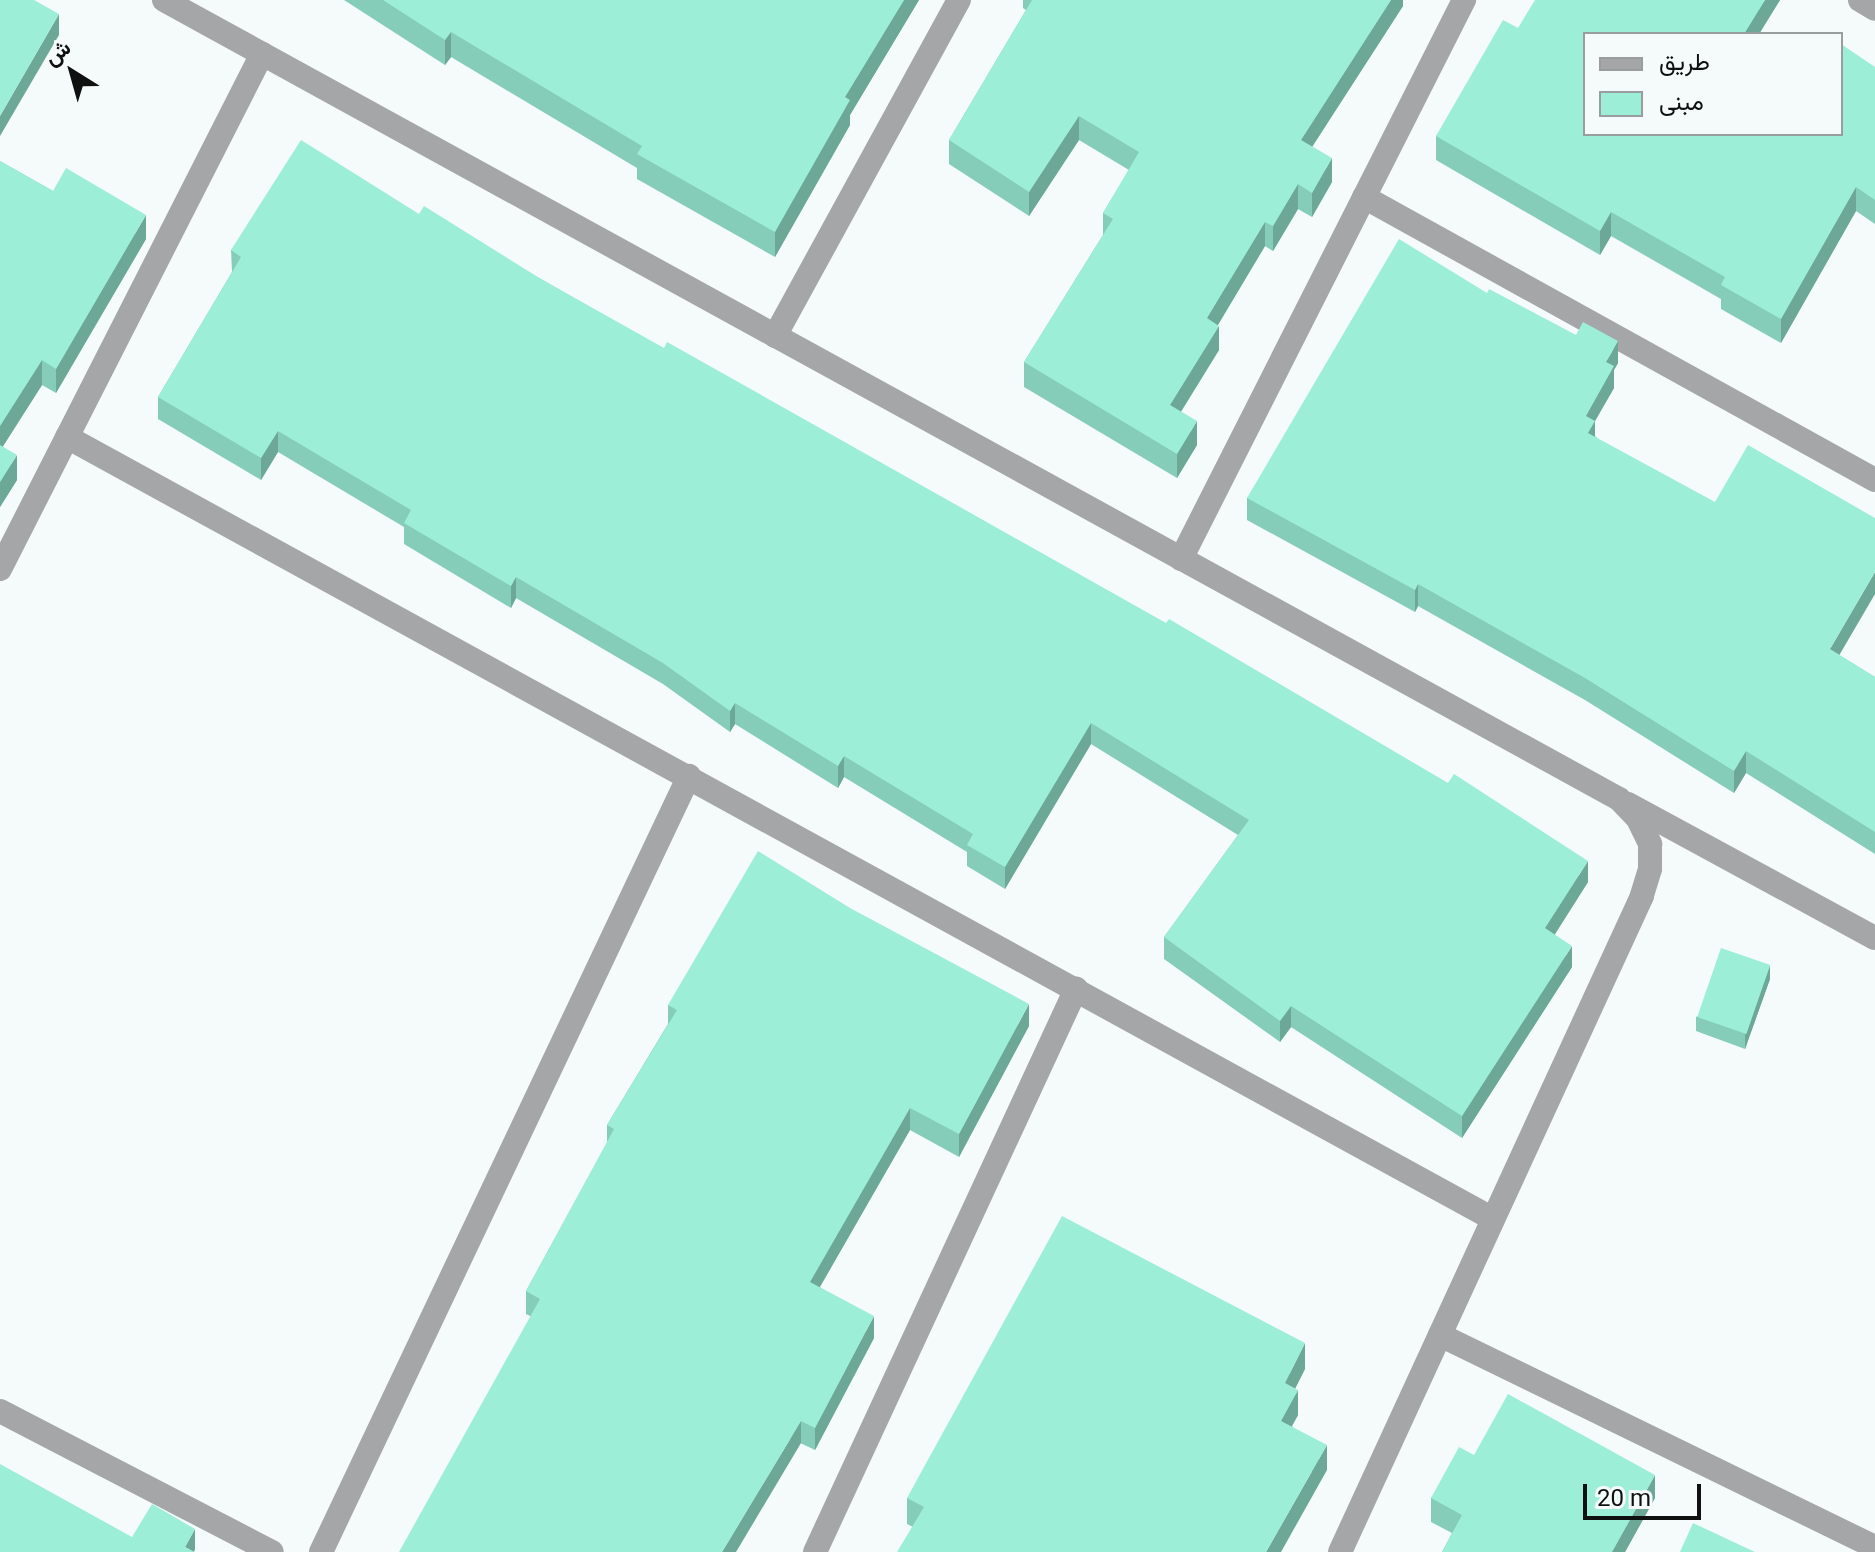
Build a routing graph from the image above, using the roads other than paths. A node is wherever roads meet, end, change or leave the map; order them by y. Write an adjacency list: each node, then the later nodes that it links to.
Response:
1 (164, 0): 6 (street)
2 (959, 0): 8 (street)
3 (1464, 0): 7 (street)
4 (1860, 0): 5 (street)
5 (1875, 9)
6 (262, 54): 8 (street); 9 (street)
7 (1364, 197): 10 (street); 11 (street)
8 (775, 336): 11 (street)
9 (67, 437): 12 (street); 13 (street)
10 (1875, 480)
11 (1181, 559): 14 (street)
12 (0, 569)
13 (689, 776): 16 (street); 22 (street)
14 (1619, 799): 15 (street); 17 (street)
15 (1875, 938)
16 (1076, 989): 17 (street); 23 (street)
17 (1493, 1219): 18 (street)
18 (1440, 1335): 20 (street); 24 (street)
19 (0, 1411): 21 (street)
20 (1875, 1547)
21 (272, 1552)
22 (321, 1552)
23 (815, 1552)
24 (1340, 1552)

